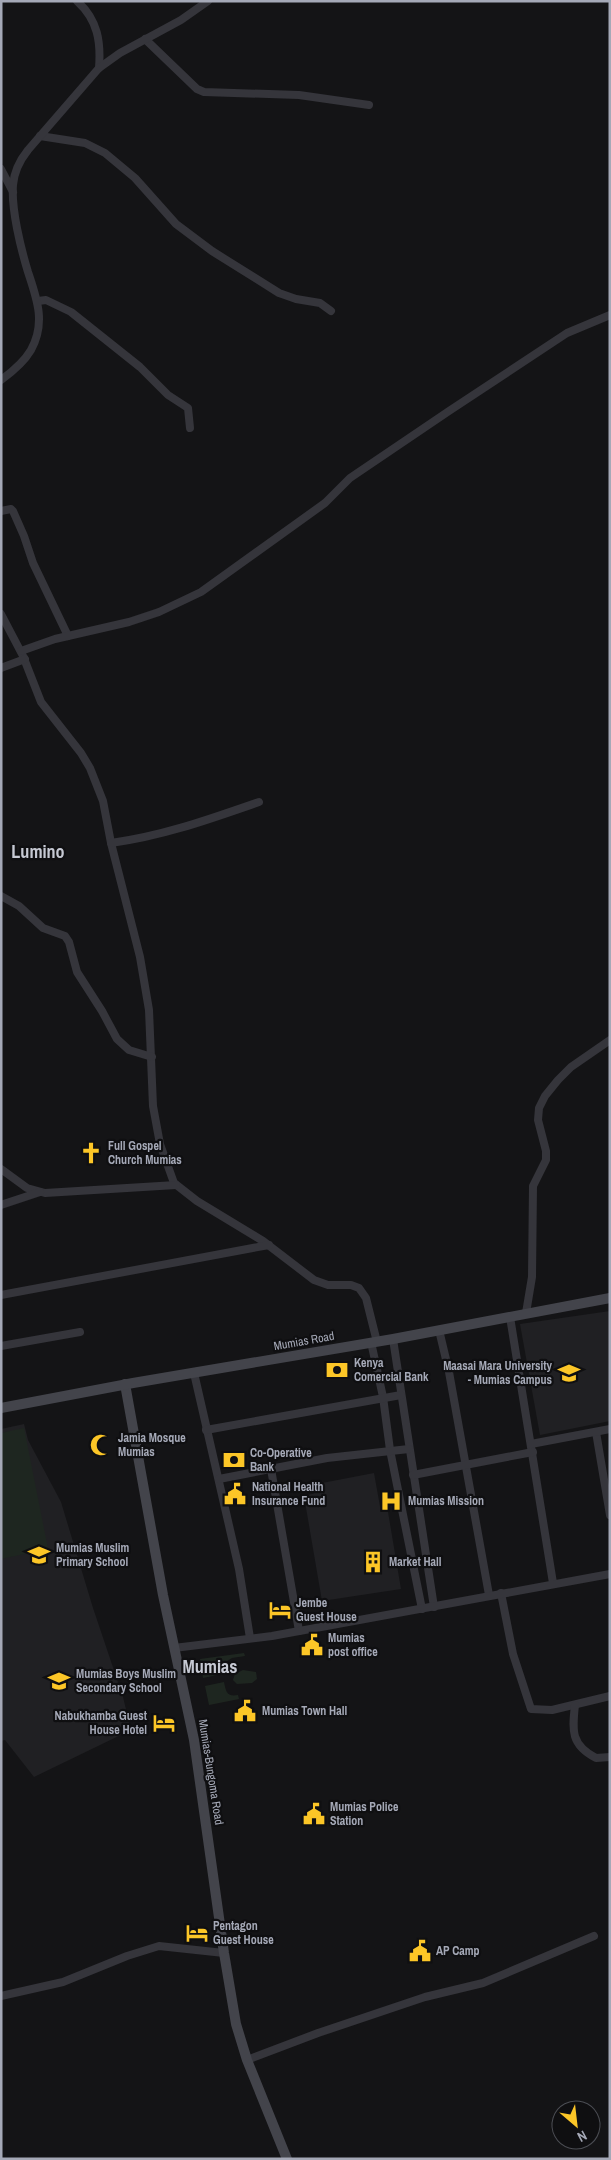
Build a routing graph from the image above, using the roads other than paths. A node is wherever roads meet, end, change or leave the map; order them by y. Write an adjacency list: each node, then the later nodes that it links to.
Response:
1 (77, 1): 4 (street)
2 (208, 1): 3 (street)
3 (145, 39): 4 (street); 5 (street)
4 (99, 68): 6 (street)
5 (369, 105)
6 (40, 136): 8 (street); 10 (street)
7 (1, 169): 8 (street)
8 (13, 192): 9 (street)
9 (38, 301): 12 (street); 13 (street)
10 (331, 311)
11 (610, 315): 16 (street)
12 (1, 380)
13 (190, 428)
14 (1, 511): 16 (street)
15 (1, 614): 17 (street)
16 (68, 636): 17 (street)
17 (23, 655): 18 (street); 20 (street)
18 (1, 668)
19 (260, 802): 20 (street)
20 (111, 843): 23 (street)
21 (1, 896): 23 (street)
22 (610, 1040): 31 (street)
23 (152, 1057): 25 (street)
24 (1, 1169): 26 (street)
25 (176, 1186): 26 (street); 28 (street)
26 (40, 1192): 27 (street)
27 (1, 1205)
28 (269, 1246): 29 (street); 36 (street)
29 (1, 1295)
30 (610, 1298): 31 (street, Mumias Road)
31 (526, 1313): 32 (street, Mumias Road)
32 (510, 1317): 33 (street, Mumias Road); 46 (street)
33 (439, 1330): 35 (street, Mumias Road); 49 (street)
34 (80, 1332): 37 (street)
35 (393, 1339): 36 (street, Mumias Road); 40 (street)
36 (374, 1342): 38 (street, Mumias Road); 41 (street)
37 (1, 1346)
38 (194, 1373): 39 (street, Mumias Road); 44 (street)
39 (125, 1384): 42 (street, Mumias Road); 62 (street, Mumias-Bungoma Road)
40 (401, 1395): 41 (street); 47 (street)
41 (383, 1397): 44 (street); 48 (street)
42 (1, 1408)
43 (610, 1429): 45 (street)
44 (206, 1430): 52 (street)
45 (596, 1432): 46 (street); 53 (street)
46 (532, 1448): 49 (street); 55 (street)
47 (409, 1449): 48 (street); 51 (street)
48 (390, 1450): 50 (street); 59 (street)
49 (466, 1464): 51 (street); 57 (street)
50 (271, 1469): 52 (street); 60 (street)
51 (413, 1474): 58 (street)
52 (219, 1479): 61 (street)
53 (610, 1515)
54 (610, 1574): 55 (street)
55 (553, 1583): 56 (street)
56 (501, 1593): 57 (street); 64 (street)
57 (489, 1596): 58 (street)
58 (434, 1607): 59 (street)
59 (422, 1609): 60 (street)
60 (300, 1631): 61 (street)
61 (250, 1638): 62 (street)
62 (174, 1648): 67 (street, Mumias-Bungoma Road)
63 (610, 1696): 64 (street)
64 (574, 1705): 65 (street)
65 (610, 1758)
66 (594, 1936): 69 (street)
67 (224, 1953): 68 (street); 69 (street, Mumias-Bungoma Road)
68 (1, 1996)
69 (247, 2060): 70 (street, Mumias-Bungoma Road)
70 (287, 2159)

